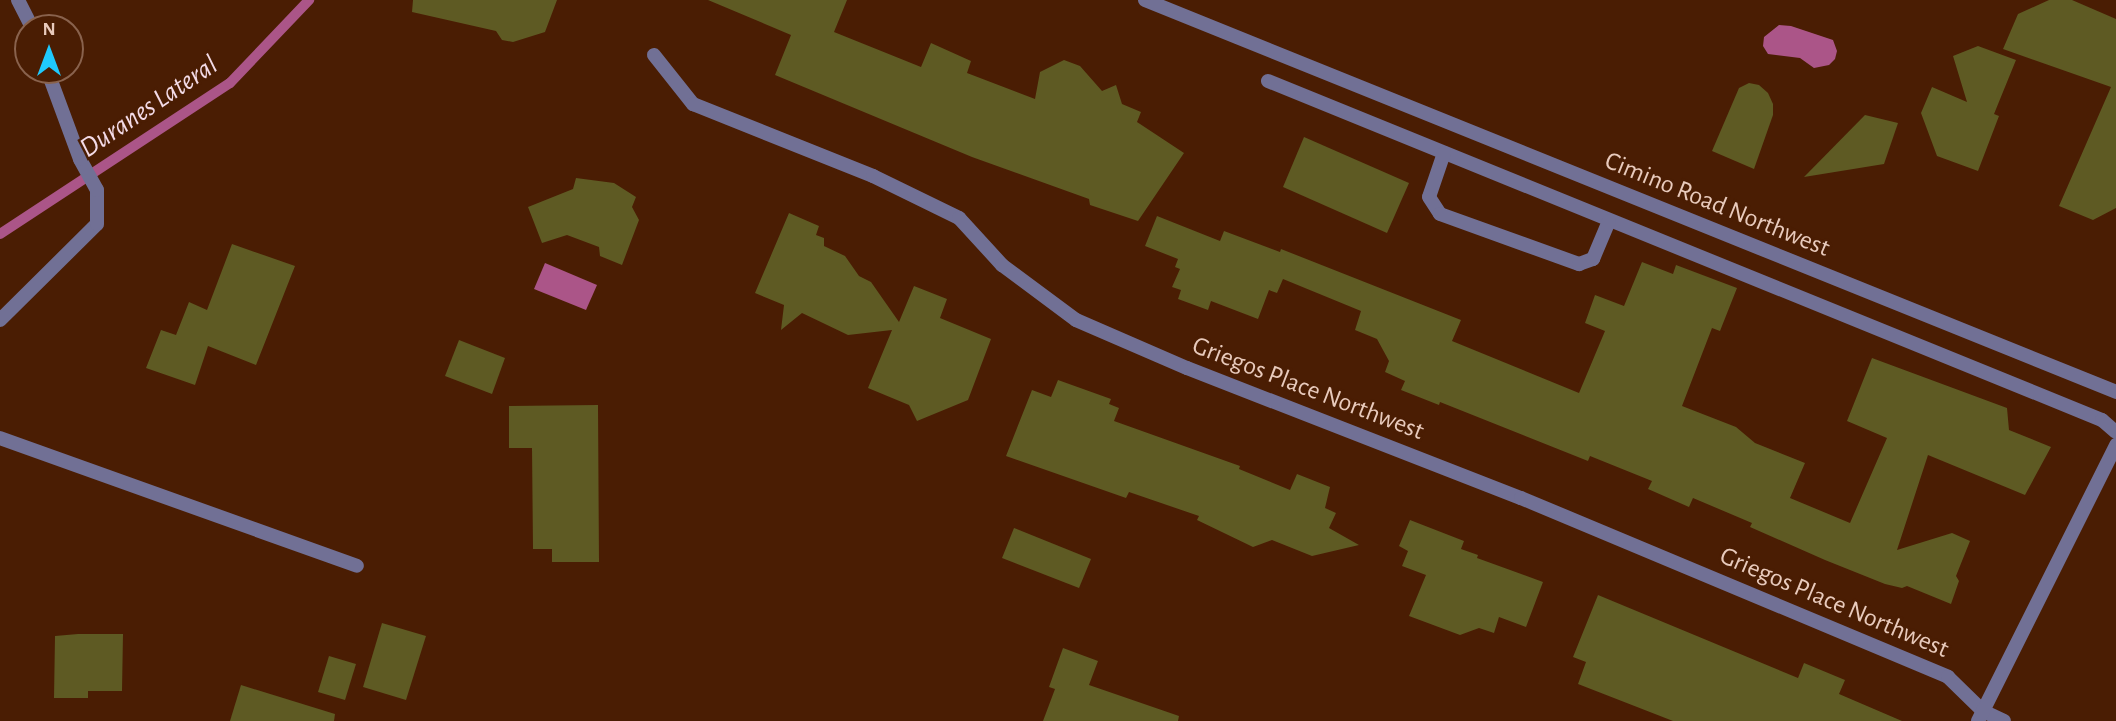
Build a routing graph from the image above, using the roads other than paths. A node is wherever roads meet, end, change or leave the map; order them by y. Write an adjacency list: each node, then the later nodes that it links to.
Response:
1 (1145, 0): 8 (street, Cimino Road Northwest)
2 (654, 55): 13 (street, Griegos Place Northwest)
3 (1268, 81): 5 (street)
4 (52, 84): 7 (street)
5 (1444, 153): 6 (street); 6 (street)
6 (1609, 221): 9 (street)
7 (0, 320)
8 (2116, 392)
9 (2116, 432)
10 (0, 438): 12 (street)
11 (2116, 445): 13 (street)
12 (357, 566)
13 (1981, 716): 14 (street, Griegos Place Northwest)
14 (2004, 721)

